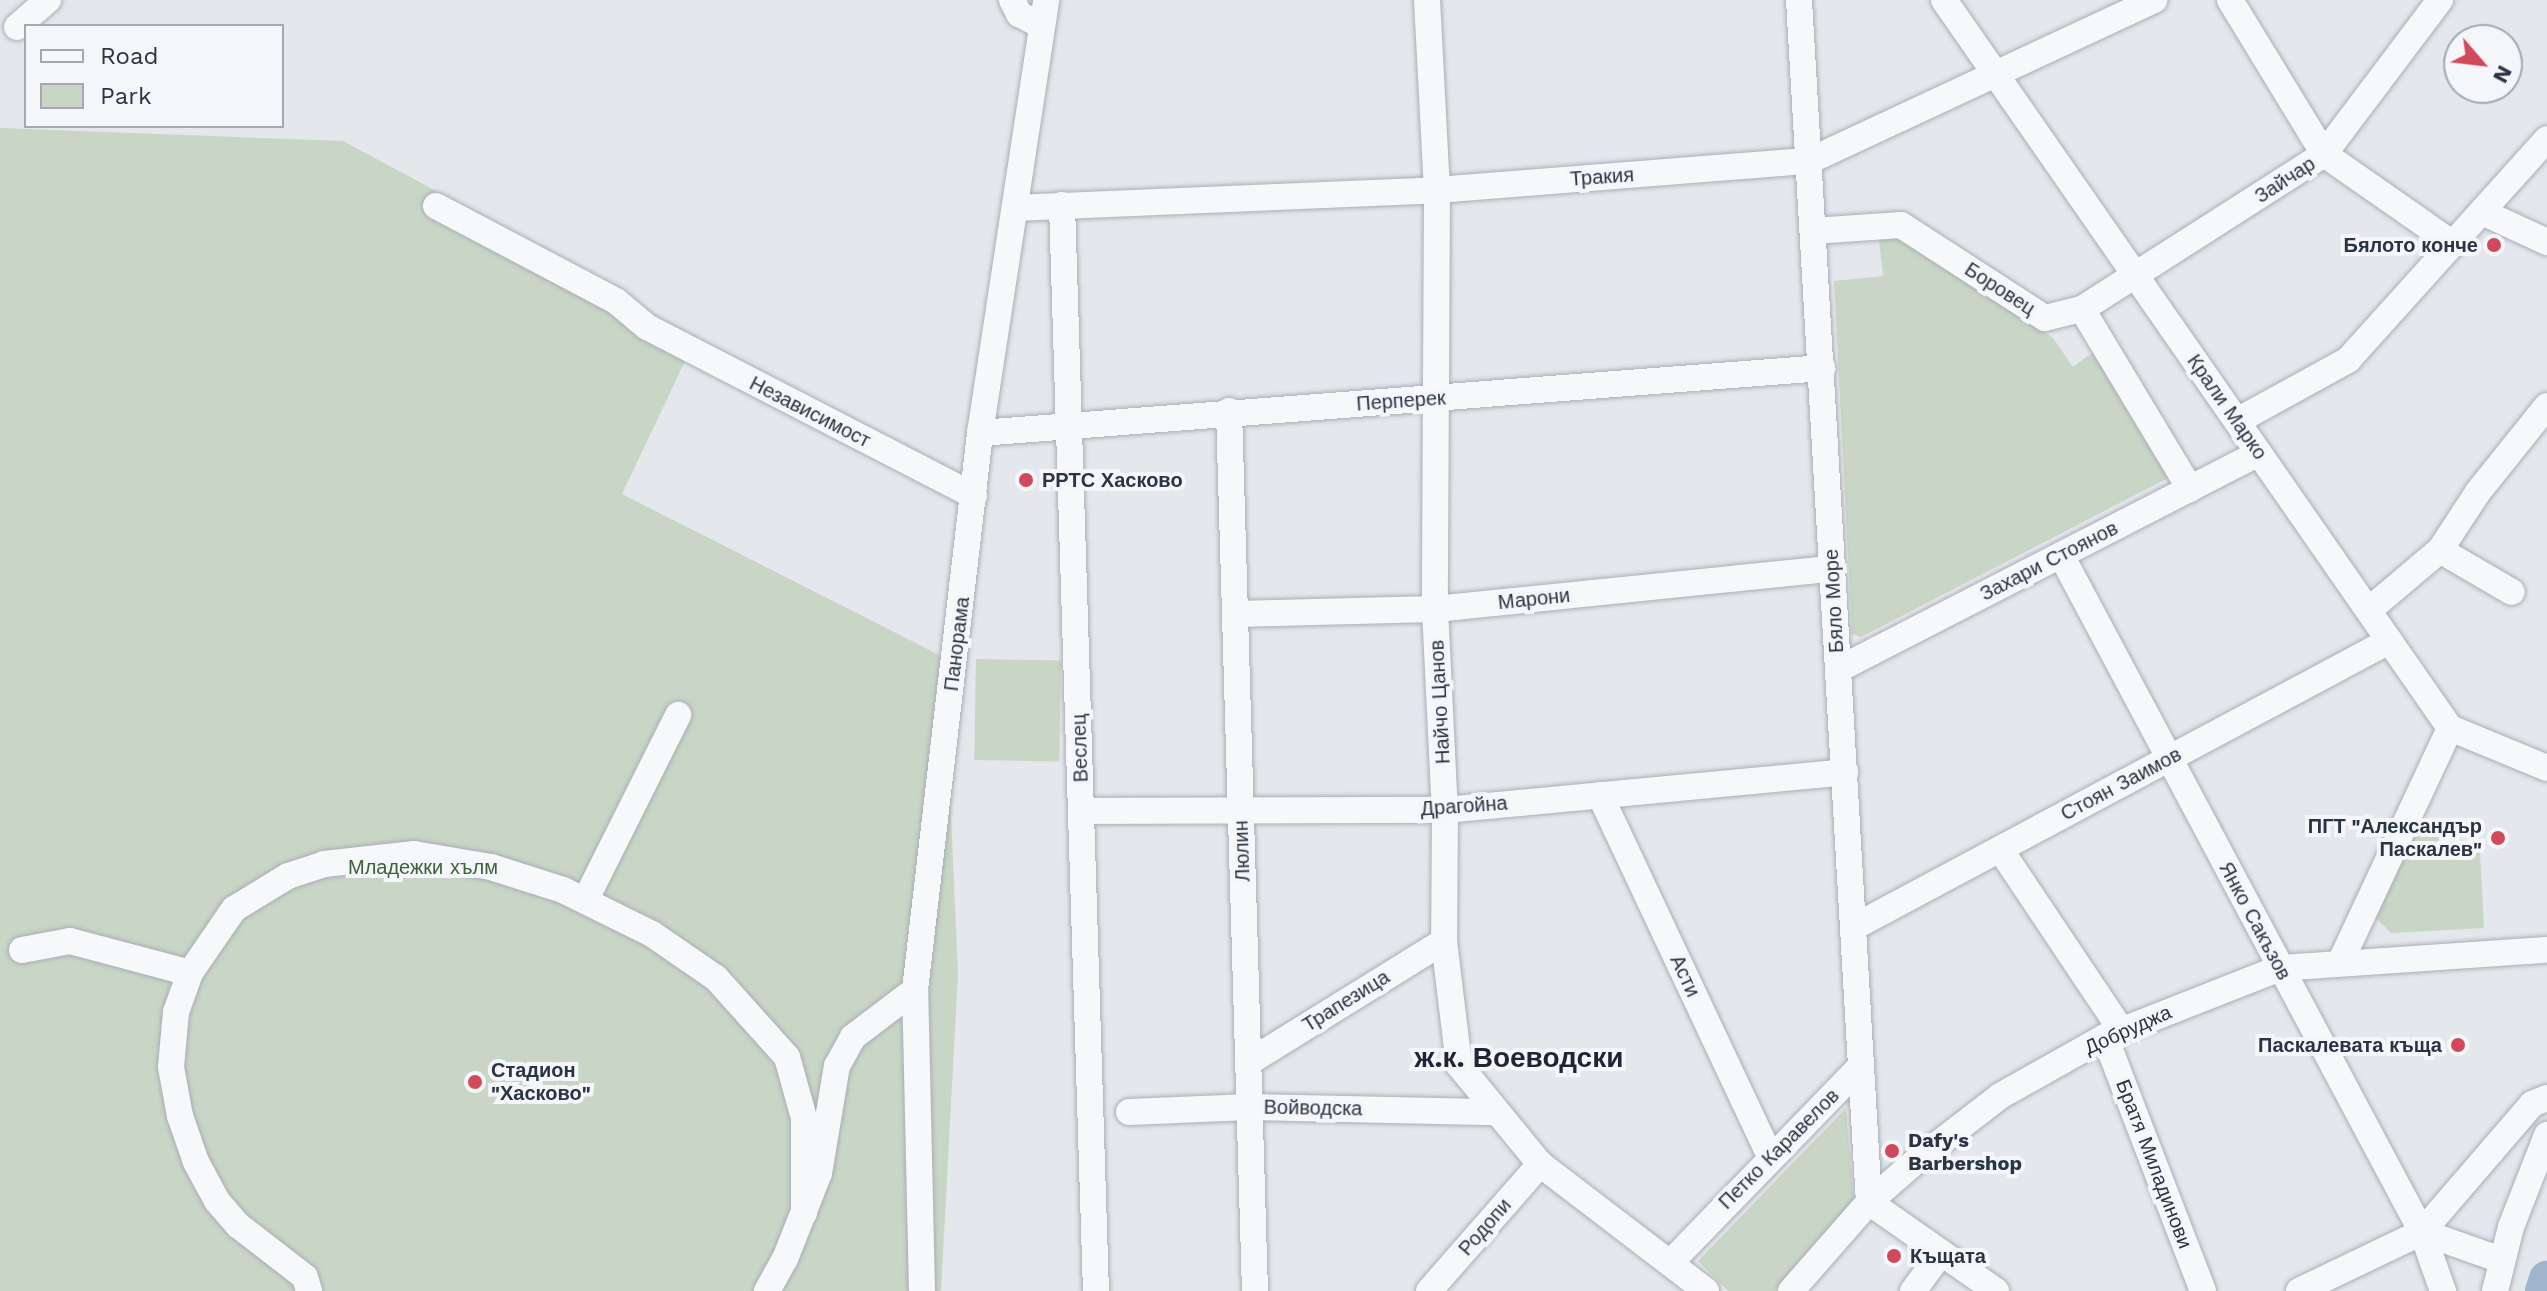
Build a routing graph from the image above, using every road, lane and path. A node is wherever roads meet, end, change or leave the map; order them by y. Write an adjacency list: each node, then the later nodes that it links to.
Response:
1 (48, 0): 10 (street)
2 (1012, 0): 9 (street)
3 (1427, 0): 15 (street, Найчо Цанов)
4 (1799, 0): 14 (street, Бяло Море)
5 (1944, 0): 11 (street, Крали Марко)
6 (2154, 0): 11 (street, Тракия)
7 (2230, 0): 13 (street)
8 (2440, 0): 13 (street, Зайчар)
9 (1044, 13): 18 (street, Панорама)
10 (17, 27)
11 (1997, 77): 14 (street, Тракия); 23 (street, Крали Марко)
12 (2547, 139): 19 (street)
13 (2324, 154): 22 (street); 23 (street, Зайчар)
14 (1809, 161): 15 (street, Тракия); 20 (street, Бяло Море)
15 (1437, 190): 16 (street, Тракия); 26 (street, Найчо Цанов)
16 (1062, 205): 18 (street, Тракия); 30 (street, Веслец)
17 (436, 206): 34 (street, Независимост)
18 (1015, 208): 31 (street, Панорама)
19 (2482, 212): 21 (street); 22 (street)
20 (1813, 231): 24 (street, Боровец); 25 (street, Бяло Море)
21 (2547, 242)
22 (2453, 244): 29 (street)
23 (2137, 277): 24 (street, Зайчар); 29 (street, Крали Марко)
24 (2082, 309): 33 (street)
25 (1822, 368): 26 (street, Перперек); 37 (street, Бяло Море)
26 (1438, 399): 28 (street, Перперек); 39 (street, Найчо Цанов)
27 (2547, 406): 35 (street)
28 (1229, 411): 30 (street, Перперек); 41 (street, Люлин)
29 (2237, 421): 32 (street, Крали Марко)
30 (1069, 424): 31 (street, Перперек); 52 (street, Веслец)
31 (980, 433): 34 (street, Панорама)
32 (2259, 453): 33 (street, Захари Стоянов); 40 (street, Крали Марко)
33 (2190, 489): 36 (street, Захари Стоянов)
34 (974, 496): 62 (street, Панорама)
35 (2440, 550): 38 (street); 40 (street)
36 (2061, 555): 43 (street, Захари Стоянов); 46 (street, Янко Сакъзов)
37 (1832, 569): 39 (street, Марони); 43 (street, Бяло Море)
38 (2512, 592)
39 (1435, 609): 41 (street, Марони); 51 (street, Найчо Цанов)
40 (2369, 610): 42 (street, Крали Марко)
41 (1235, 614): 50 (street, Люлин)
42 (2389, 641): 45 (street, Крали Марко); 46 (street, Стоян Заимов)
43 (1839, 669): 48 (street, Бяло Море)
44 (678, 715): 54 (street)
45 (2450, 728): 47 (street); 59 (street)
46 (2169, 758): 53 (street, Стоян Заимов); 60 (street, Янко Сакъзов)
47 (2547, 768)
48 (1845, 772): 49 (street, Драгойна); 55 (street, Бяло Море)
49 (1600, 795): 51 (street, Драгойна); 71 (street, Асти)
50 (1241, 810): 51 (street, Драгойна); 52 (street, Драгойна); 64 (street, Люлин)
51 (1445, 810): 56 (street, Найчо Цанов)
52 (1082, 811): 83 (street, Веслец)
53 (2000, 849): 55 (street, Стоян Заимов); 63 (street, Братя Миладинови)
54 (586, 899): 61 (street); 74 (street)
55 (1854, 927): 65 (street, Бяло Море)
56 (1444, 941): 64 (street, Трапезица); 69 (street, Найчо Цанов)
57 (22, 950): 61 (street)
58 (2547, 950): 59 (street, Добруджа)
59 (2340, 963): 60 (street, Добруджа)
60 (2280, 968): 63 (street, Добруджа); 75 (street, Янко Сакъзов)
61 (190, 973): 80 (street)
62 (915, 990): 74 (street); 82 (street, Панорама)
63 (2113, 1034): 73 (street, Добруджа); 79 (street, Братя Миладинови)
64 (1249, 1062): 67 (street, Люлин)
65 (1861, 1066): 71 (street, Петко Каравелов); 73 (street, Бяло Море)
66 (2547, 1098): 75 (street)
67 (1250, 1107): 68 (street, Войводска); 69 (street, Войводска); 84 (street, Люлин)
68 (1129, 1112)
69 (1496, 1112): 72 (street, Найчо Цанов)
70 (2547, 1135): 78 (street)
71 (1770, 1157): 77 (street, Петко Каравелов)
72 (1540, 1164): 77 (street, Найчо Цанов); 85 (street, Родопи)
73 (1869, 1202): 76 (street); 87 (street, Добруджа)
74 (804, 1213): 81 (street)
75 (2422, 1232): 78 (street); 90 (street); 91 (street, Янко Сакъзов)
76 (1941, 1253): 88 (street); 89 (street)
77 (1673, 1260): 86 (street, Найчо Цанов)
78 (2501, 1260): 92 (street)
79 (2194, 1288)
80 (309, 1291)
81 (767, 1291)
82 (922, 1291)
83 (1096, 1291)
84 (1255, 1291)
85 (1429, 1291)
86 (1706, 1291)
87 (1791, 1291)
88 (1913, 1291)
89 (1996, 1291)
90 (2299, 1291)
91 (2443, 1291)
92 (2495, 1291)

